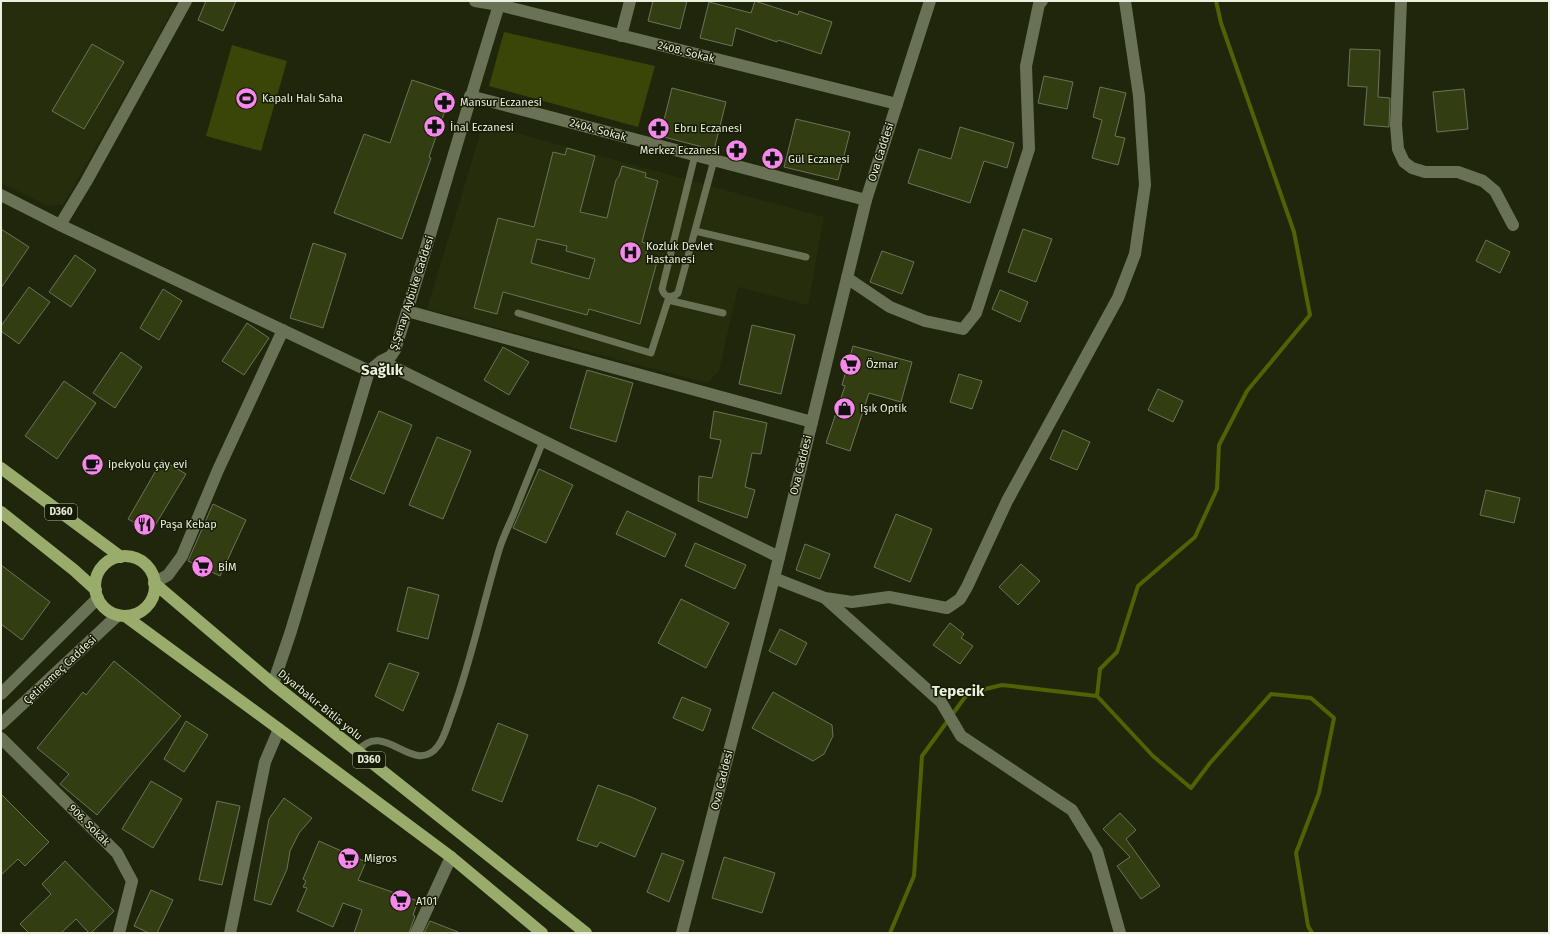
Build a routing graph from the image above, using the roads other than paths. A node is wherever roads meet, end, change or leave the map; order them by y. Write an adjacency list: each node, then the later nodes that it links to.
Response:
1 (186, 1): 16 (street)
2 (475, 1): 8 (street, 2408. Sokak)
3 (630, 1): 9 (street)
4 (930, 1): 11 (street, Ova Caddesi)
5 (1042, 1): 20 (street)
6 (1125, 1): 37 (street)
7 (1401, 1): 17 (street)
8 (499, 5): 9 (street, 2408. Sokak); 10 (street, Ş.Şenay Aybüke Caddesi)
9 (621, 36): 11 (street, 2408. Sokak)
10 (470, 96): 12 (street, 2404. Sokak); 22 (street, Ş.Şenay Aybüke Caddesi)
11 (897, 104): 15 (street, Ova Caddesi)
12 (696, 155): 13 (street, 2404. Sokak); 21 (lane)
13 (714, 160): 15 (street, 2404. Sokak); 18 (lane)
14 (1, 194): 16 (street)
15 (866, 200): 20 (street, Ova Caddesi)
16 (60, 225): 25 (street)
17 (1513, 225)
18 (695, 231): 19 (lane); 21 (lane)
19 (806, 257)
20 (847, 278): 28 (street, Ova Caddesi)
21 (669, 298): 23 (lane); 24 (lane)
22 (407, 311): 26 (street, Ş.Şenay Aybüke Caddesi); 28 (street)
23 (518, 313)
24 (722, 314)
25 (283, 330): 27 (street); 35 (street)
26 (381, 361): 27 (street, Ş.Şenay Aybüke Caddesi); 29 (street)
27 (369, 371): 39 (street)
28 (812, 422): 33 (street, Ova Caddesi)
29 (543, 441): 33 (street); 44 (lane)
30 (1, 468): 32 (highway, D360)
31 (1, 512): 36 (highway)
32 (121, 557): 35 (highway); 36 (highway)
33 (779, 557): 34 (street, Ova Caddesi)
34 (774, 578): 37 (street); 51 (street, Ova Caddesi)
35 (154, 583): 38 (highway); 39 (highway, Diyarbakır-Bitlis yolu / D360)
36 (97, 594): 38 (highway); 40 (street, Çetinemeç Caddesi)
37 (826, 598): 52 (street)
38 (121, 615): 41 (street, Çetinemeç Caddesi); 42 (highway, D360)
39 (273, 684): 44 (highway, Diyarbakır-Bitlis yolu / D360)
40 (1, 694)
41 (1, 724)
42 (279, 729): 45 (highway, D360); 47 (street)
43 (1, 738): 46 (street, 906. Sokak)
44 (358, 751): 50 (highway, Diyarbakır-Bitlis yolu / D360)
45 (451, 857): 48 (street); 49 (highway, D360)
46 (119, 933)
47 (230, 933)
48 (416, 933)
49 (542, 933)
50 (586, 933)
51 (682, 933)
52 (1120, 933)

